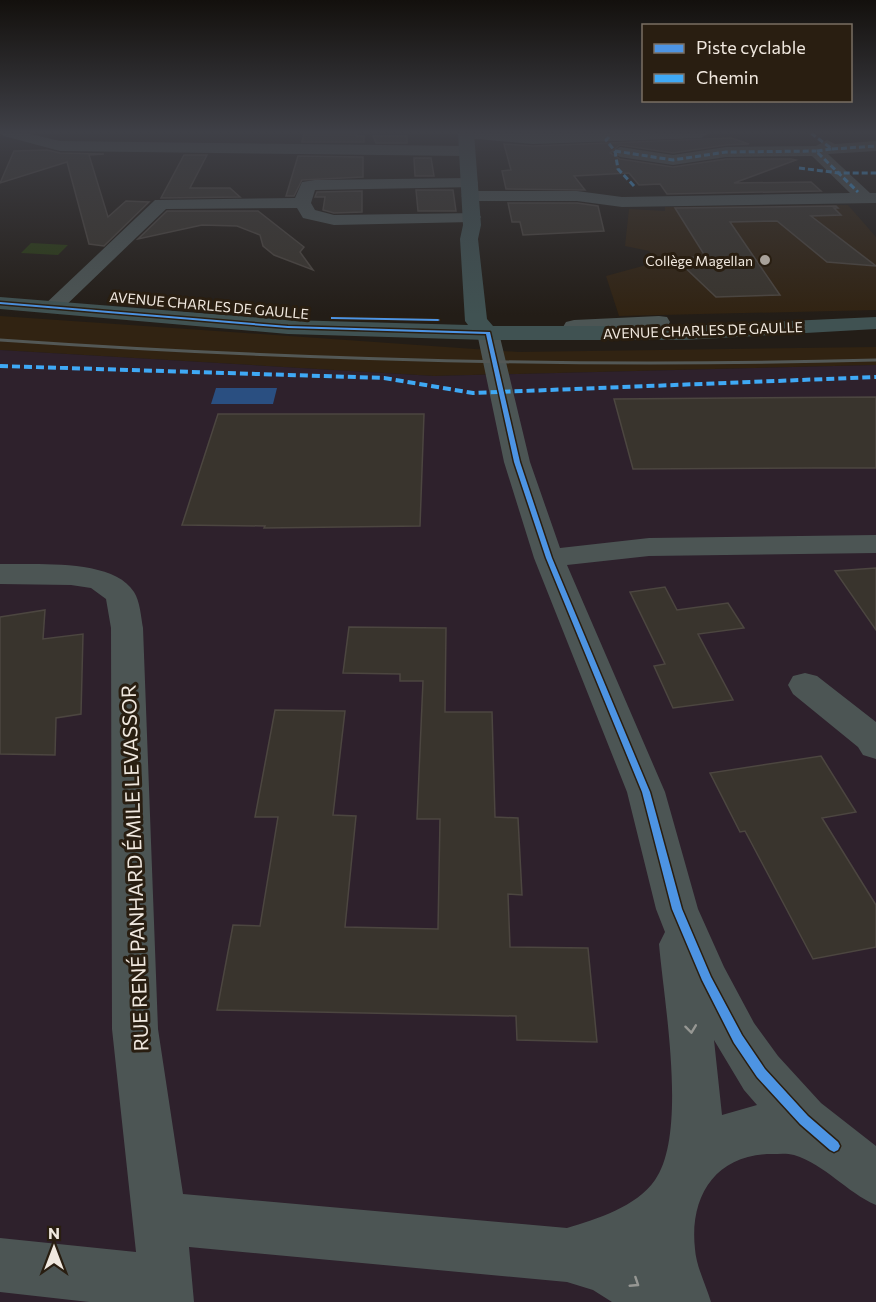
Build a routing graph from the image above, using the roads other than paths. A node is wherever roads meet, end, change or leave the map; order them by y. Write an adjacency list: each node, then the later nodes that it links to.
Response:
1 (305, 194): 5 (street)
2 (470, 194): 6 (main road)
3 (555, 194): 4 (street)
4 (864, 200)
5 (302, 203): 6 (street); 8 (street)
6 (472, 221): 11 (main road); 11 (main road)
7 (0, 303): 8 (main road, AVENUE CHARLES DE GAULLE)
8 (53, 307): 9 (main road, AVENUE CHARLES DE GAULLE)
9 (99, 310): 11 (main road, AVENUE CHARLES DE GAULLE); 14 (main road, AVENUE CHARLES DE GAULLE)
10 (876, 317): 12 (main road, AVENUE CHARLES DE GAULLE)
11 (487, 322): 12 (main road, AVENUE CHARLES DE GAULLE); 12 (street); 13 (main road, AVENUE CHARLES DE GAULLE); 14 (main road, AVENUE CHARLES DE GAULLE); 14 (street); 16 (street)
12 (659, 322)
13 (876, 323)
14 (323, 328)
15 (876, 544): 16 (street)
16 (549, 558): 20 (street)
17 (0, 574): 23 (street, RUE RENÉ PANHARD ÉMILE LEVASSOR)
18 (805, 685): 19 (street)
19 (876, 745)
20 (677, 909): 21 (street); 22 (street, one-way to 22)
21 (864, 1169): 22 (street)
22 (682, 1181): 24 (street); 28 (street)
23 (160, 1218): 24 (street); 26 (street, RUE RENÉ PANHARD ÉMILE LEVASSOR)
24 (567, 1254): 27 (street, one-way to 27)
25 (0, 1265): 26 (street)
26 (166, 1292)
27 (662, 1302)
28 (683, 1302)

